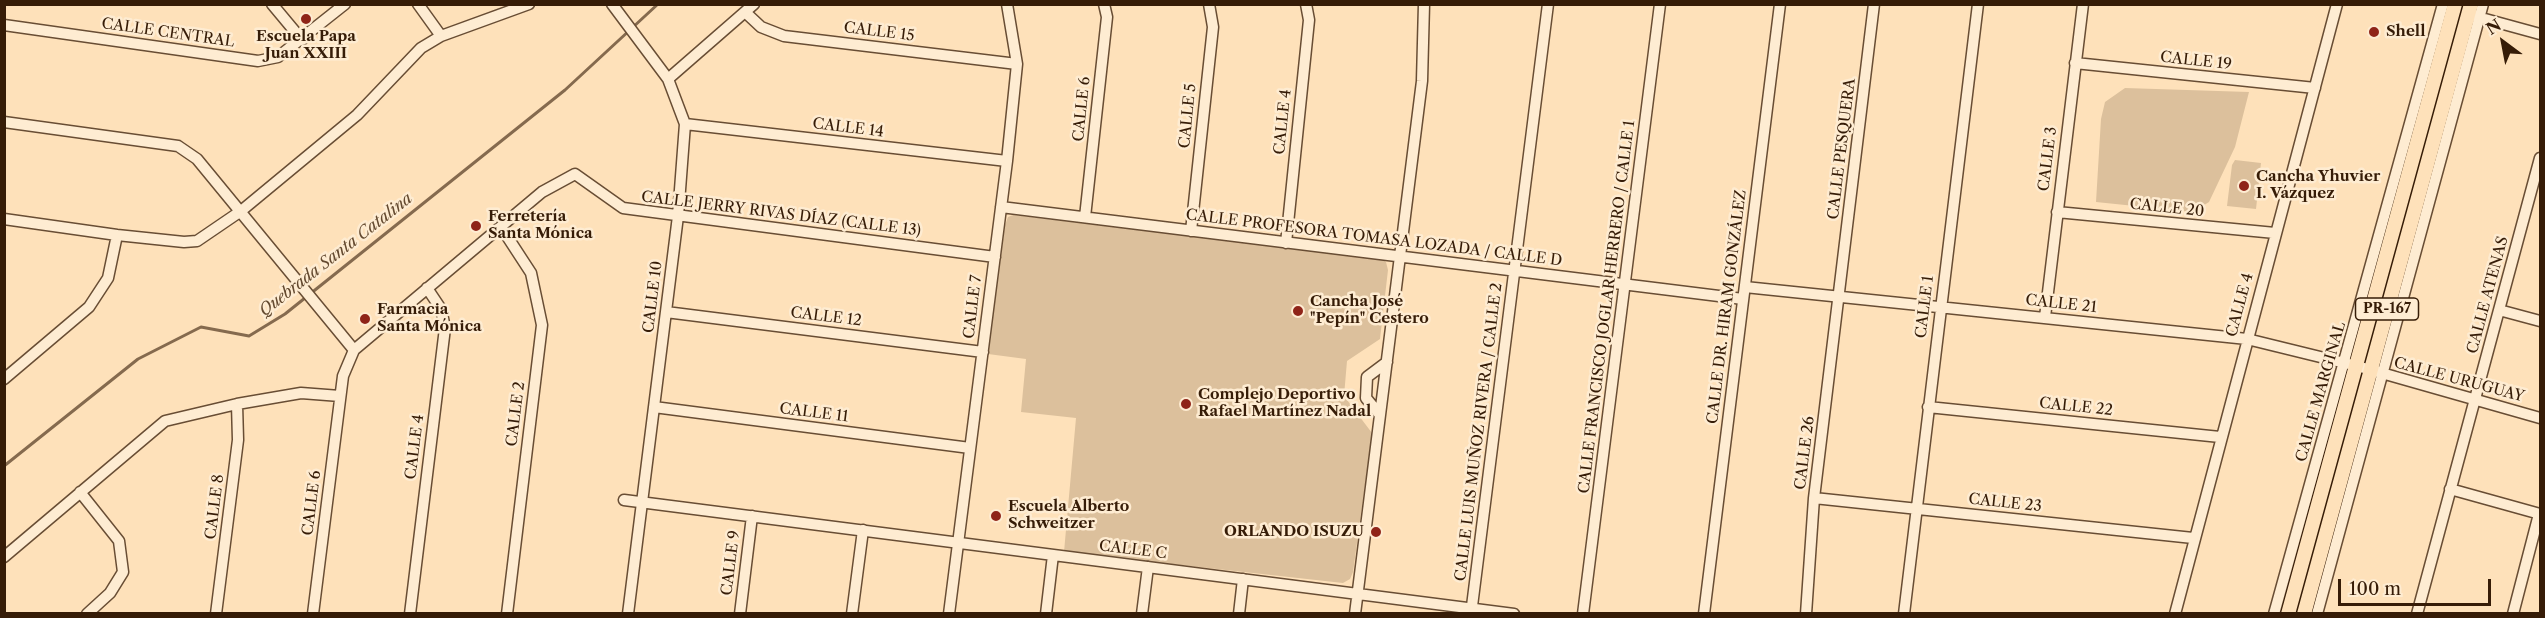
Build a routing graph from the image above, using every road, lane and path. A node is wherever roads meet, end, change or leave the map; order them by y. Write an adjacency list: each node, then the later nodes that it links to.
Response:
1 (272, 4): 25 (street)
2 (345, 4): 25 (street, CALLE CENTRAL)
3 (418, 4): 24 (street)
4 (529, 4): 24 (street)
5 (612, 4): 28 (street, CALLE 10)
6 (1007, 4): 27 (street, CALLE 7)
7 (1104, 4): 38 (street, CALLE 6)
8 (1209, 4): 41 (street, CALLE 5)
9 (1306, 4): 44 (street, CALLE 4)
10 (1424, 4): 46 (street)
11 (1548, 4): 47 (street, CALLE LUIS MUÑOZ RIVERA / CALLE 2)
12 (1660, 4): 48 (street, CALLE FRANCISCO JOGLAR HERRERO / CALLE 1)
13 (1780, 4): 49 (street, CALLE DR. HIRAM GONZÁLEZ)
14 (1874, 4): 51 (street, CALLE PESQUERA)
15 (1978, 4): 53 (street, CALLE 1)
16 (2083, 4): 26 (street, CALLE 3)
17 (2337, 4): 29 (street, CALLE 4)
18 (2483, 4): 21 (street)
19 (2446, 6): 21 (street); 62 (main road, PR-167)
20 (749, 8): 27 (street, CALLE 15); 28 (street)
21 (2473, 12): 23 (street); 62 (main road, PR-167)
22 (4, 25): 25 (street, CALLE CENTRAL)
23 (2541, 34)
24 (441, 36): 35 (street)
25 (302, 40)
26 (2075, 63): 29 (street, CALLE 19); 36 (street, CALLE 3)
27 (1017, 64): 33 (street, CALLE 7)
28 (668, 80): 31 (street, CALLE 10)
29 (2314, 88): 42 (street, CALLE 4)
30 (4, 122): 35 (street)
31 (685, 124): 33 (street, CALLE 14); 37 (street, CALLE 10)
32 (2541, 158): 54 (street, CALLE ATENAS)
33 (1007, 161): 34 (street, CALLE 7)
34 (1001, 207): 38 (street, CALLE PROFESORA TOMASA LOZADA / CALLE D); 45 (street, CALLE 7)
35 (241, 211): 43 (street); 59 (street)
36 (2056, 212): 42 (street, CALLE 20); 56 (street, CALLE 3)
37 (678, 216): 40 (street, CALLE JERRY RIVAS DÍAZ (CALLE 13)); 45 (street, CALLE JERRY RIVAS DÍAZ (CALLE 13)); 55 (street, CALLE 10)
38 (1085, 217): 41 (street, CALLE PROFESORA TOMASA LOZADA / CALLE D)
39 (4, 219): 43 (street)
40 (501, 227): 50 (street, CALLE JERRY RIVAS DÍAZ (CALLE 13)); 94 (street, CALLE 2)
41 (1191, 231): 44 (street, CALLE PROFESORA TOMASA LOZADA / CALLE D)
42 (2275, 233): 58 (street, CALLE 4)
43 (117, 235): 63 (street)
44 (1286, 243): 46 (street, CALLE PROFESORA TOMASA LOZADA / CALLE D)
45 (995, 257): 60 (street, CALLE 7)
46 (1400, 257): 47 (street, CALLE PROFESORA TOMASA LOZADA / CALLE D); 61 (street)
47 (1515, 271): 48 (street, CALLE PROFESORA TOMASA LOZADA / CALLE D); 89 (street, CALLE LUIS MUÑOZ RIVERA / CALLE 2)
48 (1625, 285): 52 (street, CALLE PROFESORA TOMASA LOZADA / CALLE D); 104 (street, CALLE FRANCISCO JOGLAR HERRERO / CALLE 1)
49 (1744, 287): 51 (street, CALLE 21); 52 (street, CALLE DR. HIRAM GONZÁLEZ)
50 (428, 288): 59 (street, CALLE JERRY RIVAS DÍAZ (CALLE 13)); 93 (street, CALLE 4)
51 (1839, 296): 53 (street, CALLE 21); 75 (street, CALLE 26)
52 (1743, 299): 105 (street, CALLE DR. HIRAM GONZÁLEZ)
53 (1940, 307): 56 (street, CALLE 21); 68 (street, CALLE 1)
54 (2499, 310): 57 (street); 65 (street, CALLE ATENAS)
55 (666, 312): 60 (street, CALLE 12); 67 (street, CALLE 10)
56 (2045, 317): 58 (street, CALLE 21)
57 (2541, 321)
58 (2247, 339): 62 (street, CALLE 21); 71 (street, CALLE 4)
59 (354, 350): 64 (street, CALLE JERRY RIVAS DÍAZ (CALLE 13))
60 (982, 352): 72 (street, CALLE 7)
61 (1387, 362): 69 (street); 69 (street)
62 (2364, 368): 65 (street, CALLE URUGUAY); 109 (street, CALLE MARGINAL); 110 (main road, PR-167); 111 (main road, PR-167); 112 (street)
63 (4, 379)
64 (340, 396): 66 (street); 92 (street, CALLE 6)
65 (2475, 400): 70 (street, CALLE URUGUAY); 73 (street, CALLE ATENAS)
66 (237, 404): 74 (street); 91 (street, CALLE 8)
67 (654, 407): 72 (street, CALLE 11); 77 (street, CALLE 10)
68 (1928, 407): 71 (street, CALLE 22); 78 (street, CALLE 1)
69 (1380, 415): 88 (street)
70 (2541, 418)
71 (2220, 437): 82 (street, CALLE 4)
72 (970, 448): 83 (street, CALLE 7)
73 (2450, 489): 79 (street); 113 (street, CALLE ATENAS)
74 (80, 492): 85 (street); 90 (street)
75 (1814, 498): 78 (street, CALLE 23); 106 (street, CALLE 26)
76 (624, 500): 77 (street, CALLE C)
77 (642, 502): 80 (street, CALLE C); 95 (street, CALLE 10)
78 (1915, 508): 82 (street, CALLE 23); 107 (street, CALLE 1)
79 (2540, 514): 114 (street)
80 (752, 516): 81 (street, CALLE C); 96 (street, CALLE 9)
81 (863, 530): 83 (street, CALLE C); 97 (street)
82 (2193, 538): 108 (street, CALLE 4)
83 (958, 542): 84 (street, CALLE C); 98 (street, CALLE 7)
84 (1053, 555): 86 (street, CALLE C); 99 (street)
85 (4, 557)
86 (1148, 567): 87 (street, CALLE C); 100 (street)
87 (1243, 579): 88 (street, CALLE C); 101 (street)
88 (1358, 592): 89 (street, CALLE C); 102 (street)
89 (1472, 611): 103 (street, CALLE C)
90 (87, 614)
91 (216, 614)
92 (313, 614)
93 (410, 614)
94 (507, 614)
95 (628, 614)
96 (740, 614)
97 (852, 614)
98 (949, 614)
99 (1046, 614)
100 (1142, 614)
101 (1239, 614)
102 (1355, 614)
103 (1514, 614)
104 (1583, 614)
105 (1704, 614)
106 (1806, 614)
107 (1904, 614)
108 (2175, 614)
109 (2274, 614)
110 (2288, 614)
111 (2304, 614)
112 (2317, 614)
113 (2417, 614)
114 (2513, 614)

